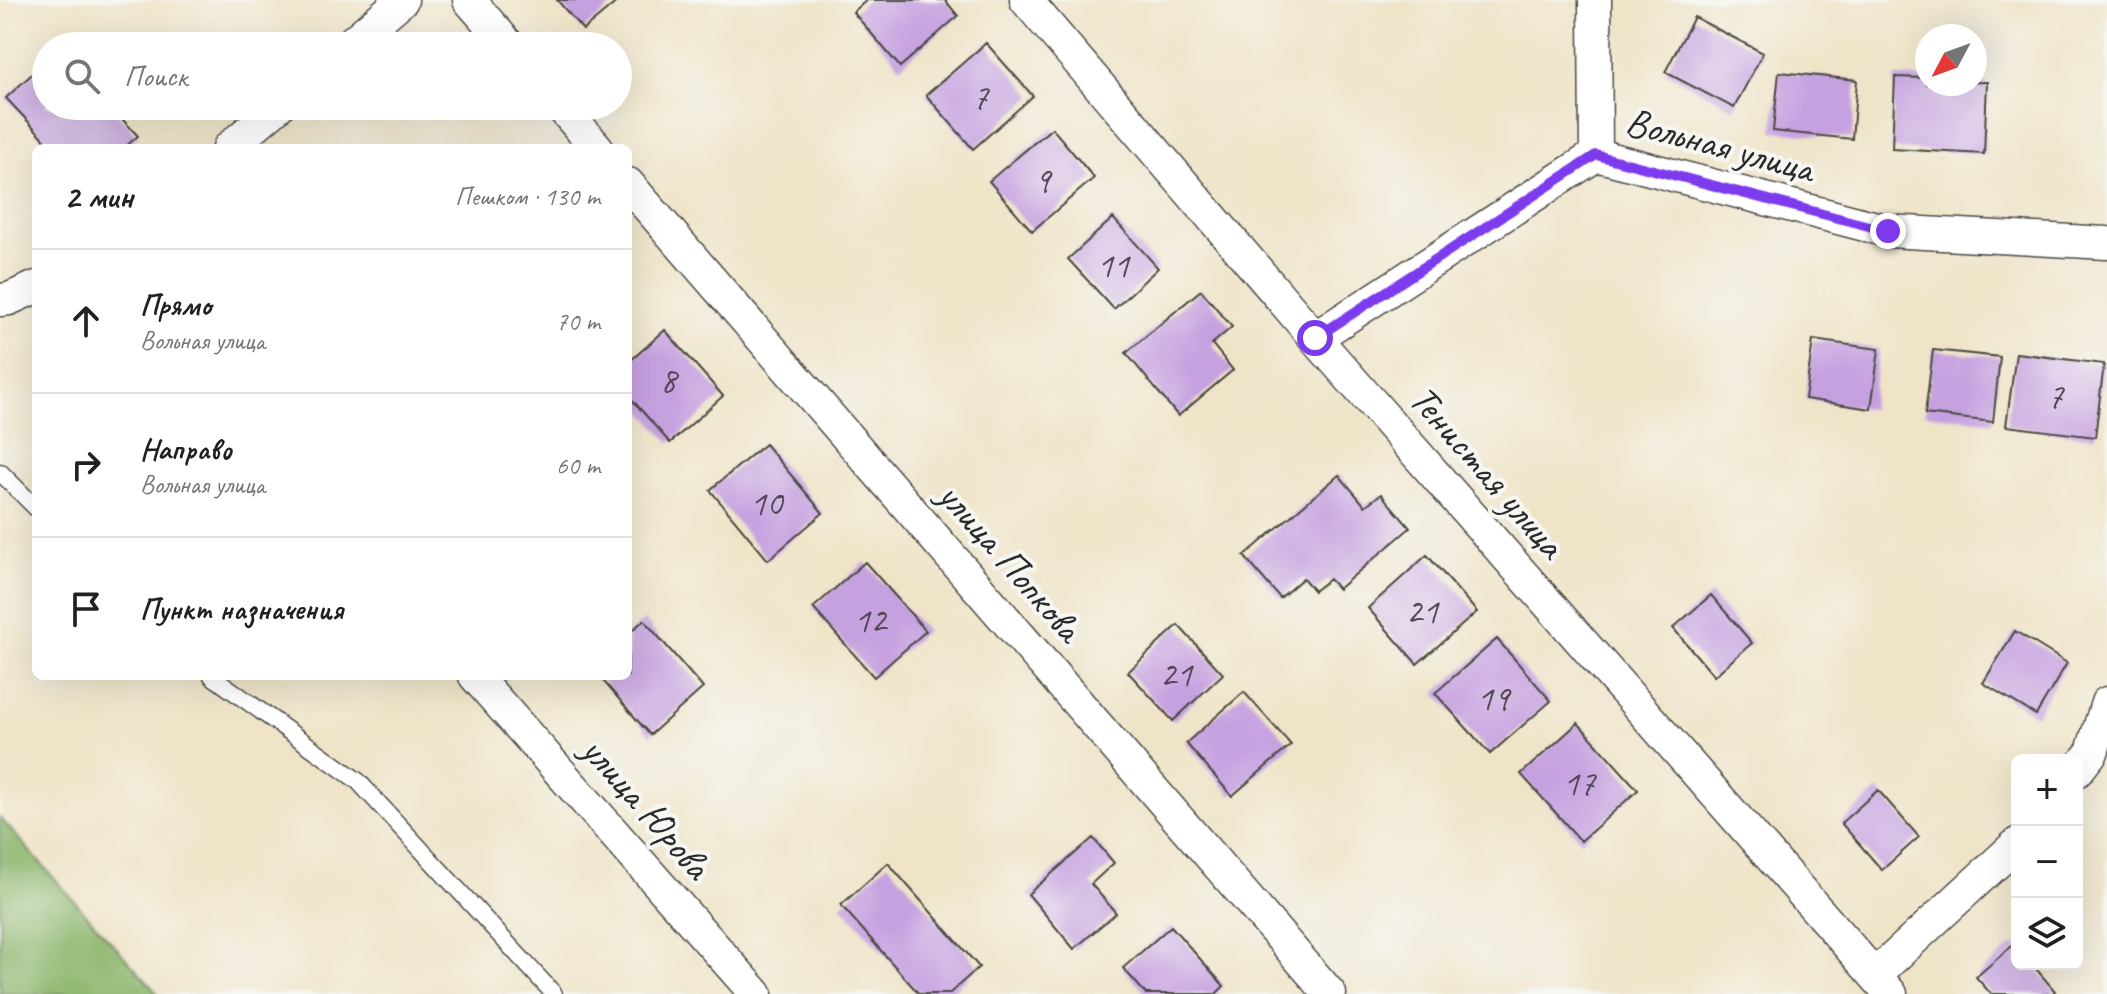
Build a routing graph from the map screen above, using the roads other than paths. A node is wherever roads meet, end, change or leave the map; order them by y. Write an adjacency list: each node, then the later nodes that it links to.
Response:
1 (402, 0): 5 (street)
2 (469, 0): 6 (street)
3 (1026, 0): 16 (street, Тенистая улица)
4 (1595, 0): 11 (street)
5 (364, 32)
6 (497, 32)
7 (262, 120): 9 (street)
8 (573, 120): 10 (street)
9 (234, 144)
10 (594, 144)
11 (1596, 155): 13 (street, Вольная улица); 16 (street, Вольная улица)
12 (632, 189): 27 (street, улица Попкова)
13 (2107, 243)
14 (32, 289): 15 (street)
15 (0, 300)
16 (1315, 338): 24 (street, Тенистая улица)
17 (0, 472): 18 (lane)
18 (32, 504)
19 (218, 680): 25 (lane)
20 (479, 680): 26 (street, улица Юрова)
21 (2107, 703): 22 (street)
22 (2083, 763)
23 (2011, 850): 24 (street)
24 (1883, 984)
25 (554, 994)
26 (756, 994)
27 (1330, 994)

